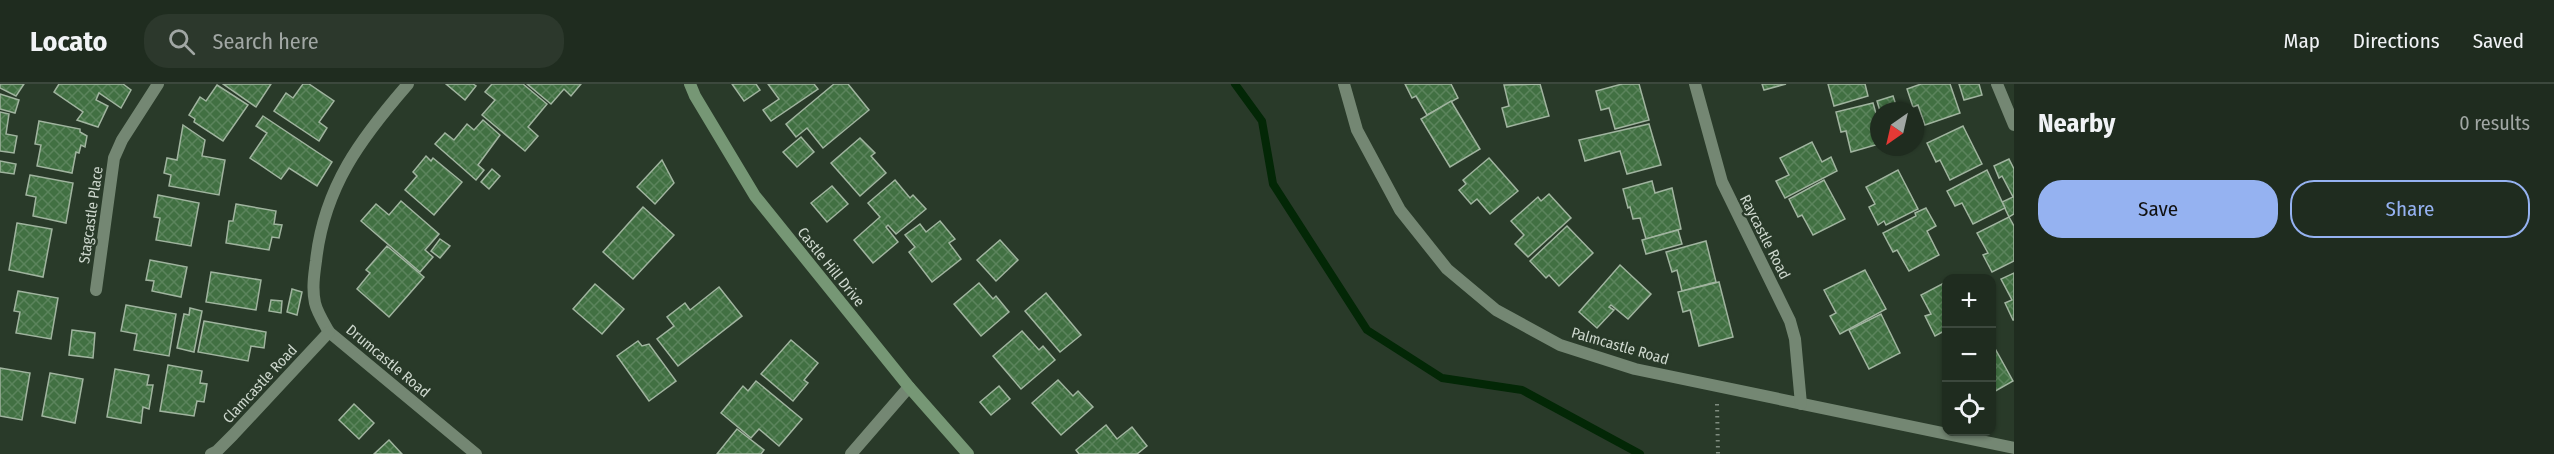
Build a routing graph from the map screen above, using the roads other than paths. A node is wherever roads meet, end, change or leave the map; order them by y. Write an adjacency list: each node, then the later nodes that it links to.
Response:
1 (158, 84): 8 (street, Stagcastle Place)
2 (408, 84): 9 (street, Drumcastle Road)
3 (690, 84): 10 (street, Castle Hill Drive)
4 (1344, 84): 11 (street, Palmcastle Road)
5 (1695, 84): 11 (street, Raycastle Road)
6 (1997, 84): 7 (street)
7 (2014, 125)
8 (96, 290)
9 (329, 332): 13 (street, Clamcastle Road); 14 (street, Drumcastle Road)
10 (909, 387): 15 (street); 16 (street, Castle Hill Drive)
11 (1801, 404): 12 (street, Palmcastle Road)
12 (2014, 448)
13 (215, 453)
14 (476, 454)
15 (851, 454)
16 (968, 454)

